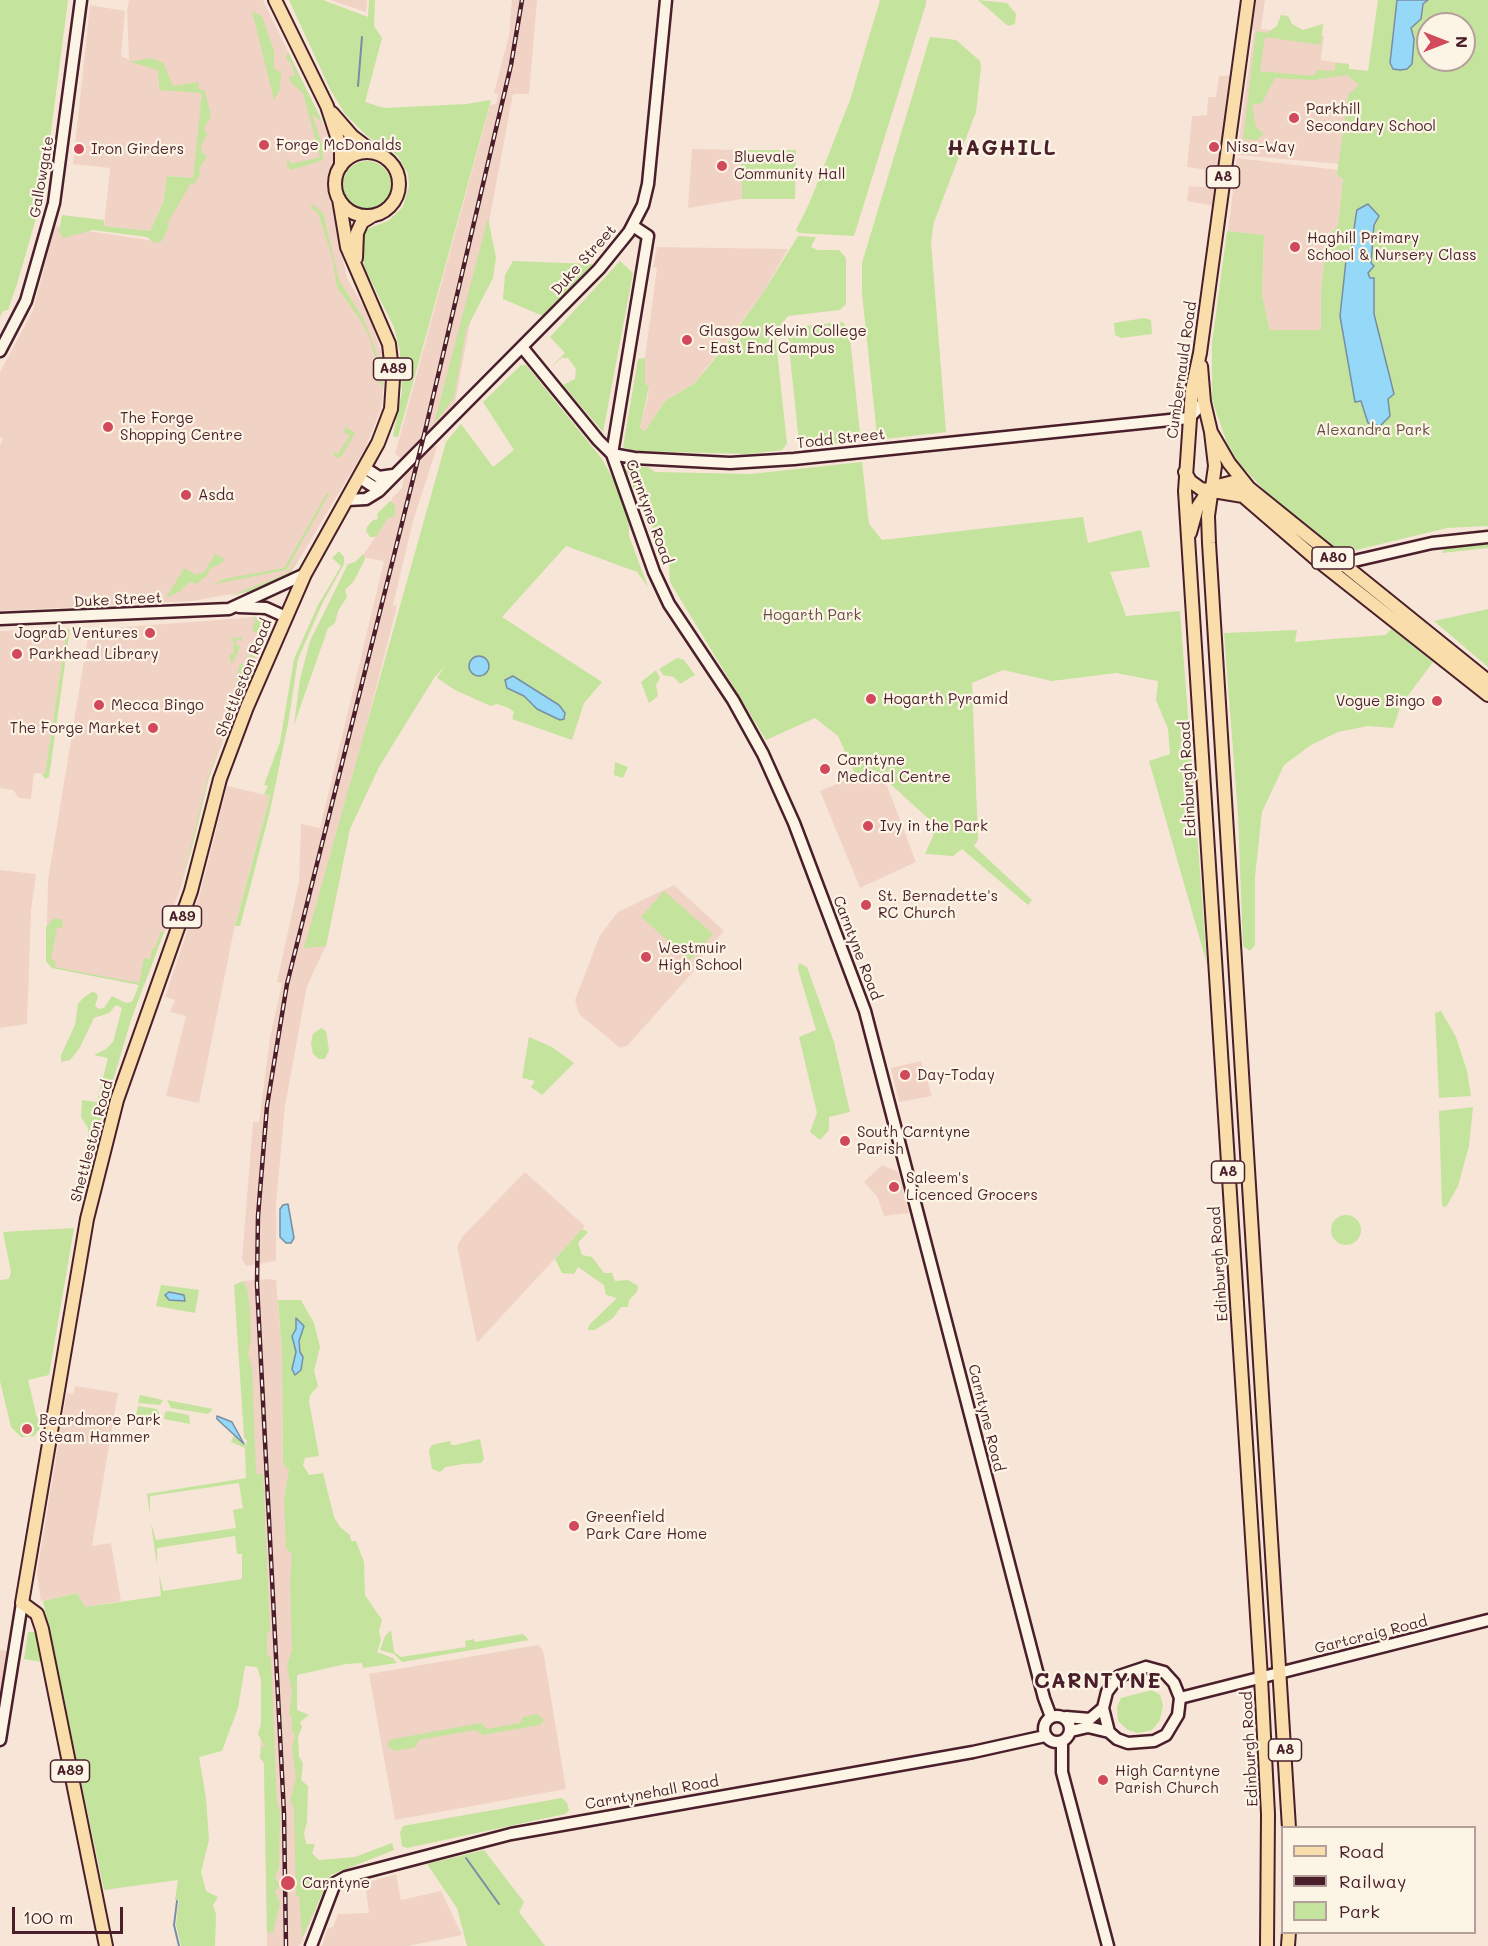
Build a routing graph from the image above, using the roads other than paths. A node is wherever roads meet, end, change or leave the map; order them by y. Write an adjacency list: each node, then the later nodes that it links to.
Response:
1 (81, 0): 13 (street, Gallowgate)
2 (276, 0): 5 (main road)
3 (666, 0): 10 (street, Duke Street)
4 (1248, 0): 14 (main road, Cumbernauld Road / A8)
5 (327, 106): 6 (main road); 7 (main road)
6 (374, 153): 7 (main road); 9 (main road)
7 (341, 166): 8 (main road)
8 (339, 199): 9 (main road); 11 (main road, A89)
9 (372, 216): 11 (main road, A89)
10 (633, 226): 12 (street, Duke Street); 18 (street, Carntyne Road)
11 (356, 271): 20 (main road, A89)
12 (522, 347): 18 (street); 21 (street, Duke Street)
13 (0, 351)
14 (1200, 353): 15 (main road, A8); 16 (main road, Cumbernauld Road / A8)
15 (1204, 402): 16 (street); 17 (main road, A8)
16 (1189, 418): 17 (main road); 18 (street, Todd Street); 19 (main road, Cumbernauld Road / A8)
17 (1211, 432): 23 (main road, A80); 24 (main road, A8)
18 (612, 454): 41 (street, Carntyne Road)
19 (1185, 472): 24 (main road); 27 (main road, Edinburgh Road / A8)
20 (362, 473): 21 (street); 22 (street); 25 (main road, A89)
21 (393, 475): 22 (street, Duke Street)
22 (385, 484): 25 (street, Duke Street)
23 (1249, 489): 24 (main road); 28 (main road, A80)
24 (1210, 490): 27 (main road); 28 (main road, A80); 37 (main road, A8)
25 (348, 500): 29 (main road, A89)
26 (1488, 537): 28 (street)
27 (1187, 546): 38 (main road, Edinburgh Road / A8)
28 (1337, 568): 33 (main road, A80); 34 (main road, A80)
29 (305, 574): 30 (street, Duke Street); 31 (main road, Shettleston Road / A89)
30 (236, 607): 31 (street, Duke Street); 32 (street, Duke Street)
31 (286, 617): 35 (main road, Shettleston Road / A89)
32 (0, 620)
33 (1488, 681)
34 (1488, 695)
35 (22, 1604): 46 (street, Shettleston Road); 49 (main road, A89)
36 (1488, 1620): 37 (street, Gartcraig Road)
37 (1280, 1673): 38 (street, Gartcraig Road); 48 (main road, A8)
38 (1261, 1678): 39 (street); 52 (main road, Edinburgh Road / A8)
39 (1180, 1698): 40 (street); 44 (street)
40 (1103, 1708): 42 (street); 44 (street)
41 (1051, 1717): 42 (street); 45 (street)
42 (1066, 1718): 43 (street)
43 (1071, 1731): 44 (street); 47 (street)
44 (1109, 1732)
45 (1045, 1736): 47 (street); 50 (street, Carntynehall Road)
46 (0, 1740)
47 (1062, 1742): 51 (street)
48 (1288, 1826)
49 (106, 1946)
50 (311, 1946)
51 (1108, 1946)
52 (1267, 1946)

